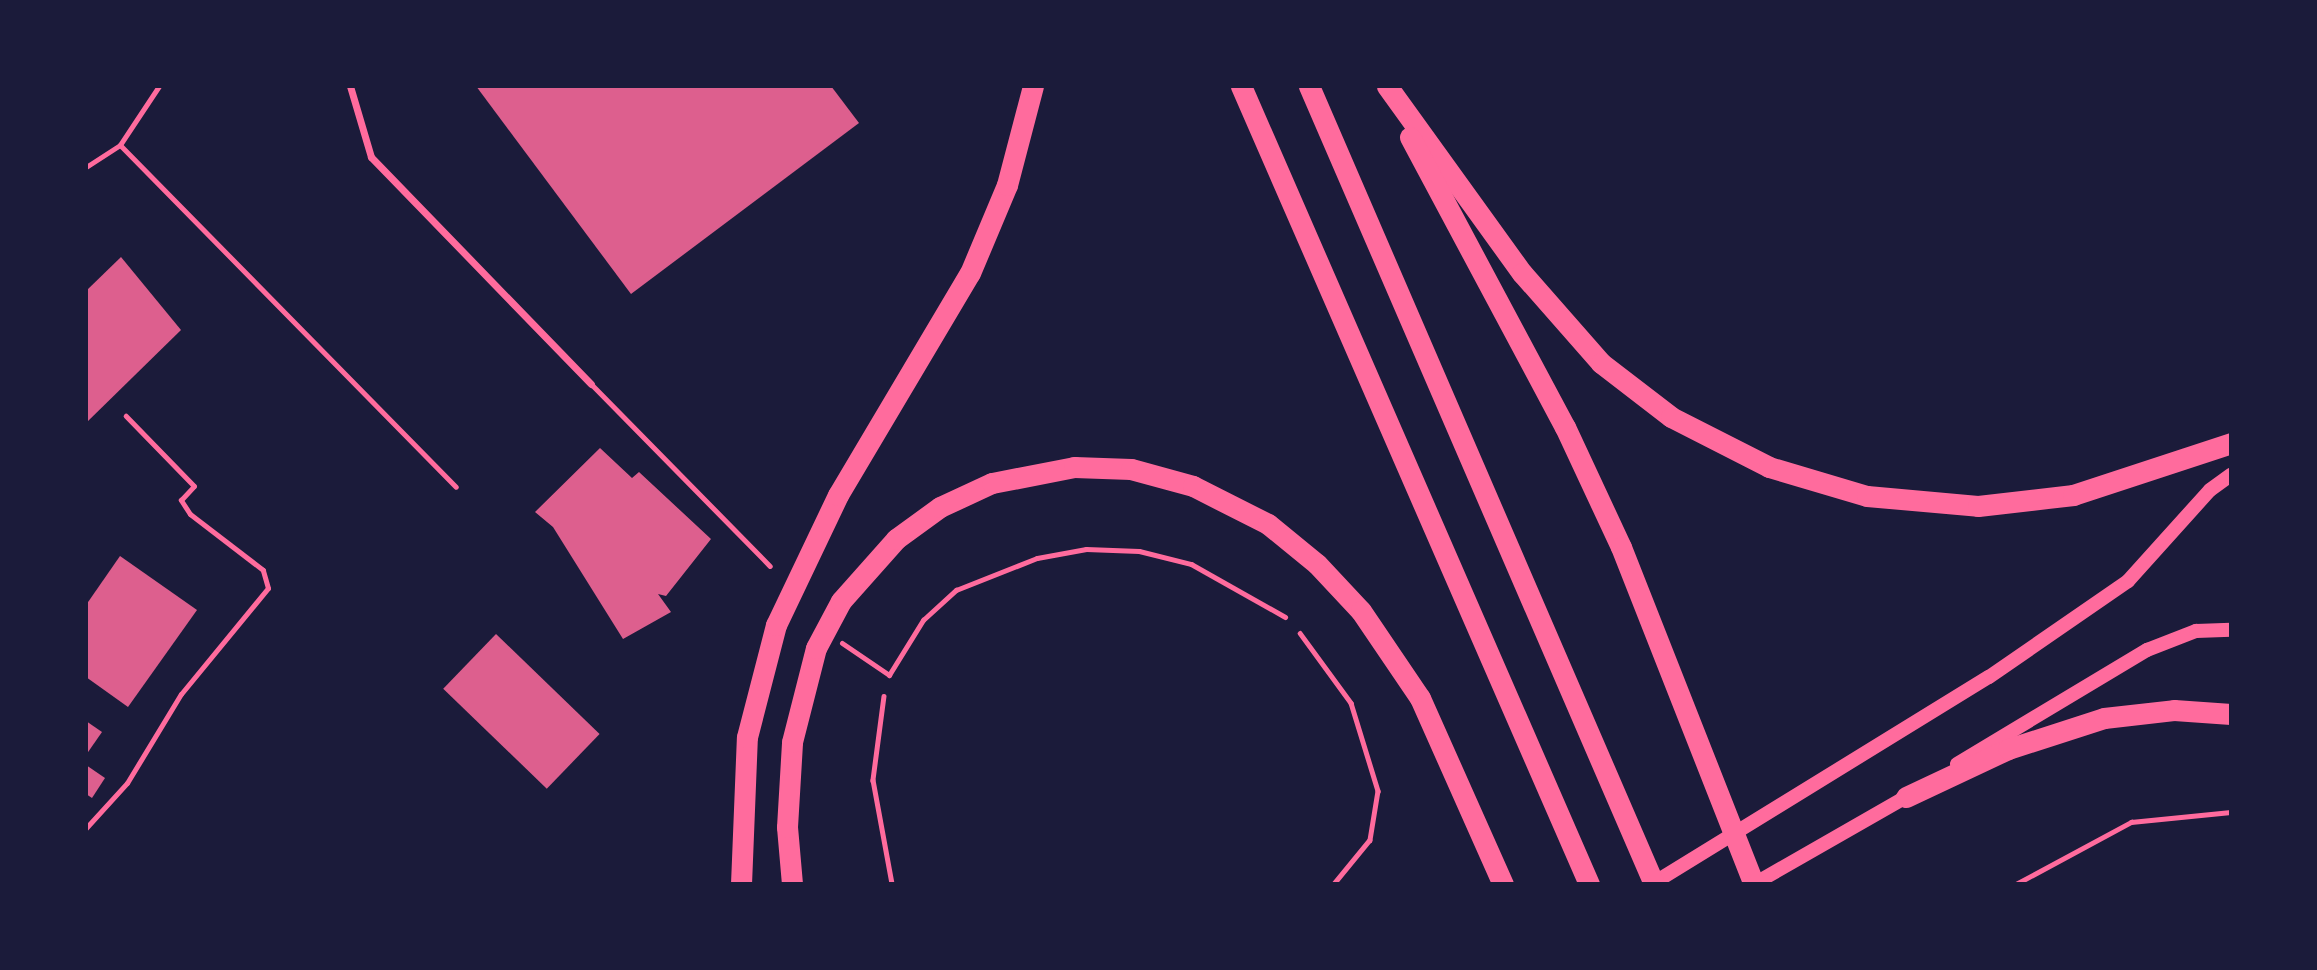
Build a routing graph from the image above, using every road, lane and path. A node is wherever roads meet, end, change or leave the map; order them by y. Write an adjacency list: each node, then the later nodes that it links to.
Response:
1 (159, 86): 7 (lane)
2 (350, 86): 9 (street)
3 (1034, 86): 23 (highway)
4 (1241, 86): 28 (highway)
5 (1309, 86): 29 (highway)
6 (1384, 86): 11 (highway); 30 (highway)
7 (120, 145): 8 (lane); 13 (lane)
8 (86, 167)
9 (591, 384): 14 (lane)
10 (126, 416): 22 (lane)
11 (2231, 443)
12 (2231, 475): 29 (main road)
13 (456, 487)
14 (770, 566)
15 (1285, 617): 18 (lane); 26 (path)
16 (2231, 631): 20 (main road)
17 (842, 643): 18 (lane)
18 (889, 675): 25 (path)
19 (2231, 714): 20 (highway)
20 (1906, 797): 30 (main road)
21 (2231, 813): 31 (path)
22 (86, 828)
23 (741, 884)
24 (792, 884): 27 (highway)
25 (892, 884)
26 (1334, 884)
27 (1503, 884)
28 (1588, 884)
29 (1653, 884)
30 (1754, 884)
31 (2016, 884)

